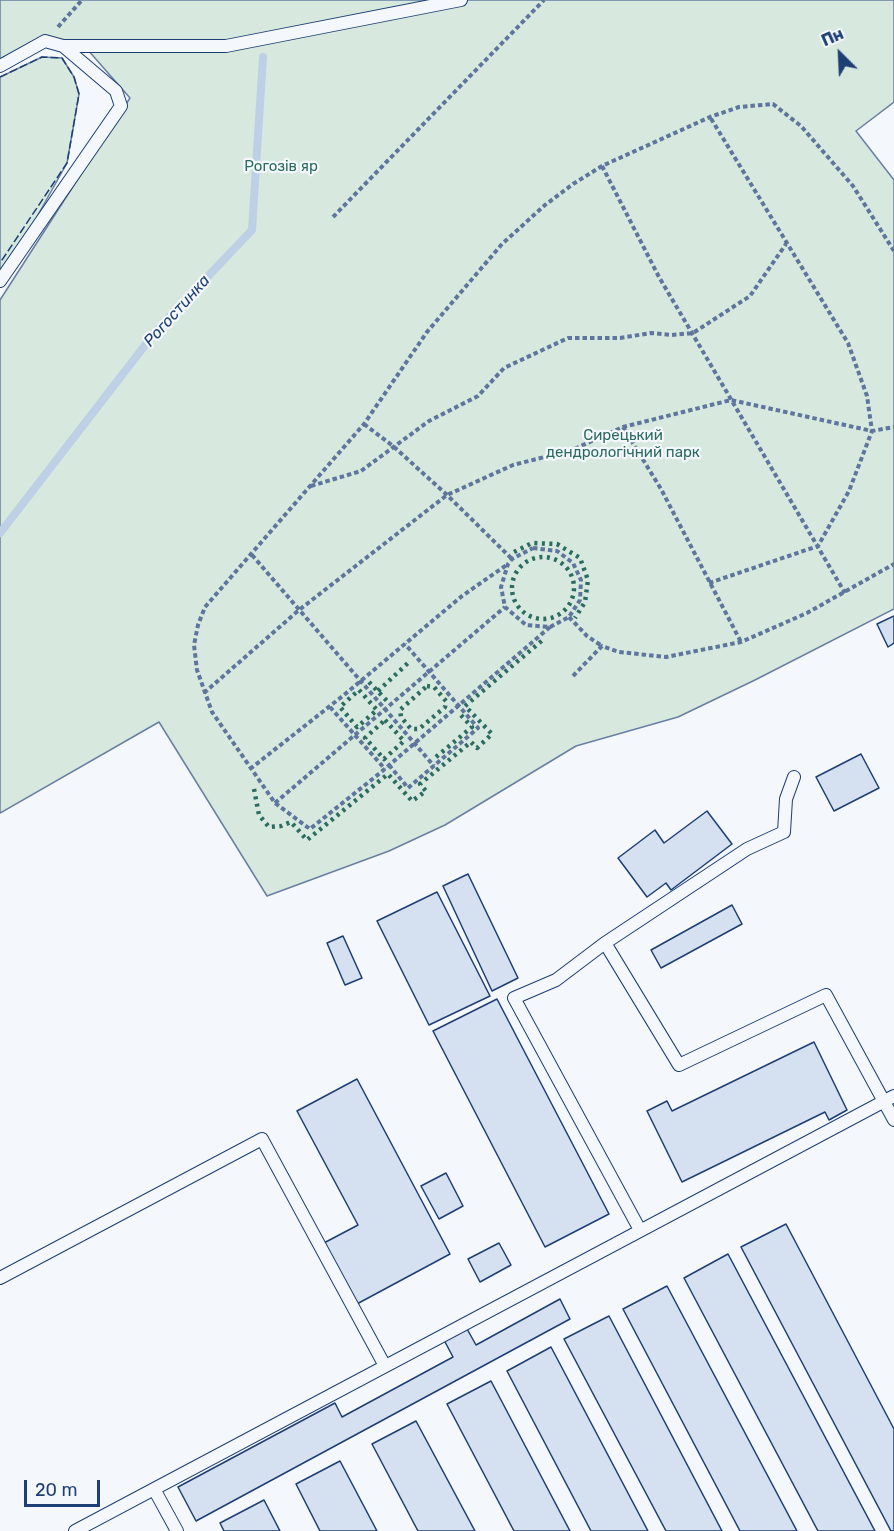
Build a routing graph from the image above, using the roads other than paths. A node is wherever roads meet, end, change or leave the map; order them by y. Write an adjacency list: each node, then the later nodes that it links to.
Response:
1 (461, 0): 2 (lane)
2 (63, 46): 3 (lane); 4 (lane)
3 (0, 66)
4 (0, 281)
5 (794, 777): 6 (lane)
6 (605, 943): 7 (lane); 9 (lane)
7 (889, 1099): 8 (lane); 9 (lane)
8 (894, 1120)
9 (640, 1230): 11 (lane)
10 (0, 1278): 11 (lane)
11 (385, 1366): 12 (lane)
12 (154, 1489): 13 (lane); 14 (lane)
13 (75, 1531)
14 (177, 1531)

